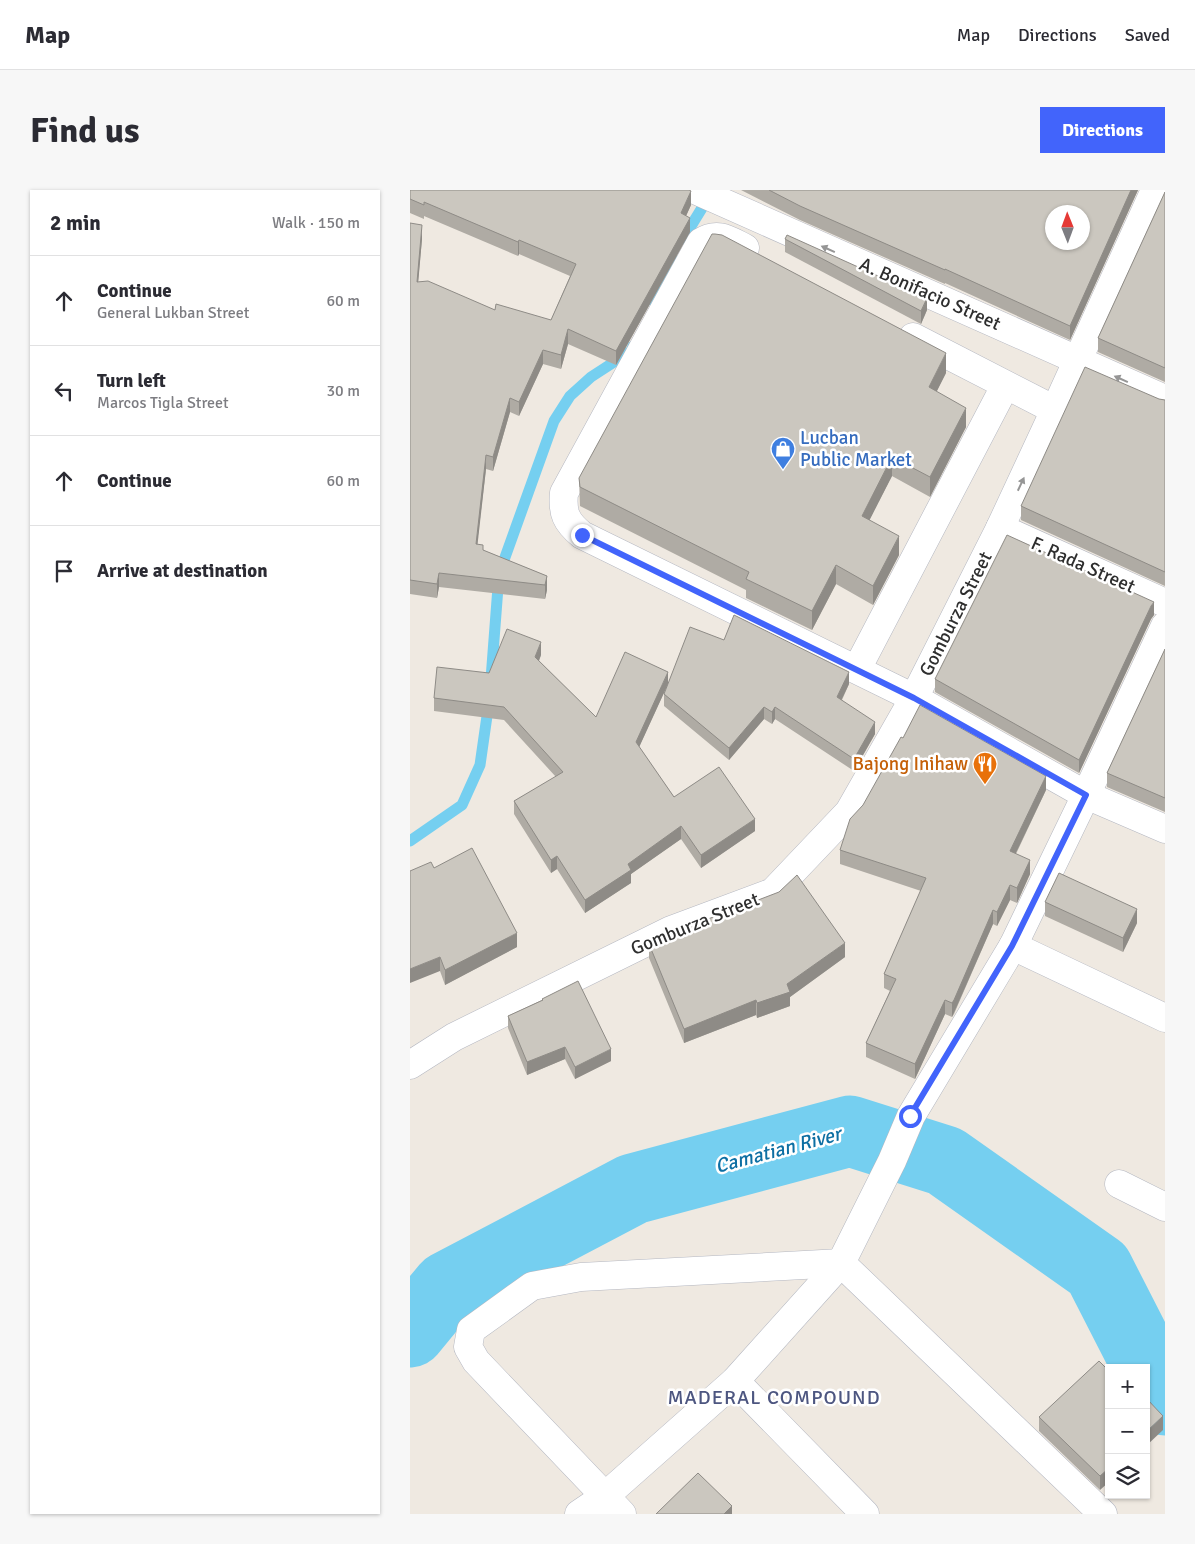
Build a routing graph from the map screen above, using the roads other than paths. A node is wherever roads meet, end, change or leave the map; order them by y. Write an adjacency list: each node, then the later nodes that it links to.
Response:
1 (694, 190): 5 (street, A. Bonifacio Street, one-way to 1)
2 (1155, 190): 5 (street, Gomburza Street)
3 (762, 258): 12 (street)
4 (892, 326): 6 (street)
5 (1078, 360): 7 (street, A. Bonifacio Street, one-way to 5); 8 (street, Gomburza Street)
6 (1005, 386): 8 (street); 12 (street)
7 (1165, 399)
8 (1055, 410): 9 (street, Gomburza Street, one-way to 8)
9 (1000, 528): 10 (street, F. Rada Street); 13 (street, Gomburza Street)
10 (1165, 603)
11 (1165, 626): 14 (street)
12 (857, 669): 13 (street)
13 (914, 698): 14 (street); 18 (street, Gomburza Street)
14 (1086, 795): 15 (street); 16 (street)
15 (1165, 829)
16 (1012, 946): 17 (street); 21 (street)
17 (1165, 1018)
18 (410, 1066)
19 (1119, 1184): 20 (street)
20 (1165, 1207)
21 (841, 1263): 22 (street); 23 (street); 26 (street)
22 (735, 1381): 23 (street); 25 (street)
23 (613, 1506): 24 (street)
24 (579, 1514)
25 (865, 1514)
26 (1103, 1514)

